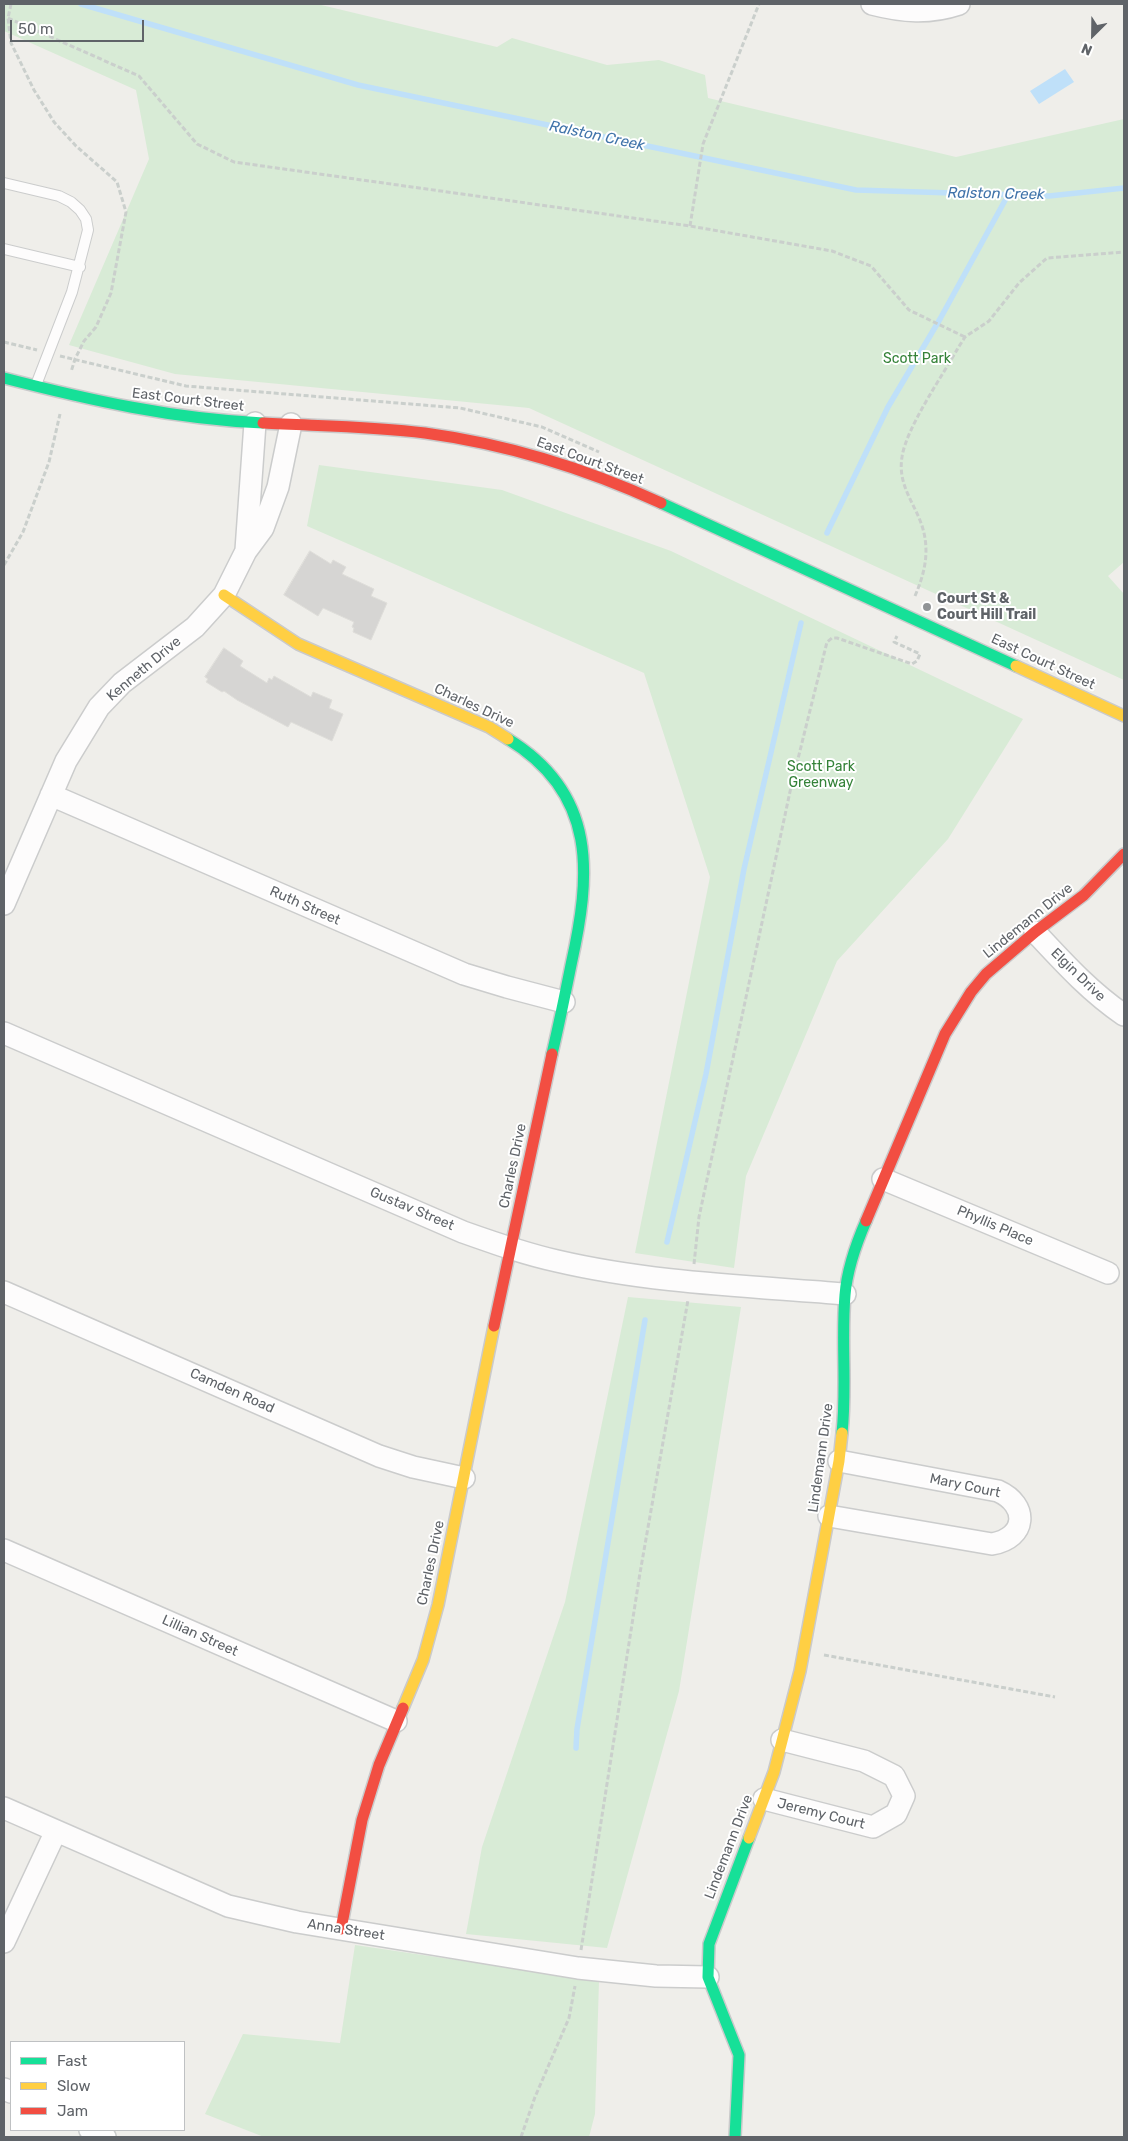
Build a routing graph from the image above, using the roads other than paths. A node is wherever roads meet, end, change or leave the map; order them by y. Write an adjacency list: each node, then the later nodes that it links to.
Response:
1 (872, 4): 2 (street)
2 (959, 4)
3 (4, 183): 5 (lane)
4 (4, 249): 5 (lane)
5 (80, 267): 7 (lane)
6 (4, 378): 7 (street, East Court Street)
7 (35, 386): 8 (street, East Court Street)
8 (255, 423): 9 (street, East Court Street); 10 (street, Kenneth Drive)
9 (291, 424): 10 (street, Kenneth Drive); 12 (street, East Court Street)
10 (246, 551): 11 (street, Kenneth Drive)
11 (224, 595): 13 (street, Kenneth Drive); 17 (street, Charles Drive)
12 (1124, 716)
13 (51, 795): 15 (street, Kenneth Drive); 17 (street, Ruth Street)
14 (1124, 854): 16 (street, Lindemann Drive)
15 (4, 904)
16 (1035, 932): 18 (street, Elgin Drive); 20 (street, Lindemann Drive)
17 (564, 1002): 21 (street, Charles Drive)
18 (1124, 1014)
19 (4, 1033): 21 (street, Gustav Street)
20 (883, 1178): 22 (street, Phyllis Place); 24 (street, Lindemann Drive)
21 (510, 1248): 24 (street, Gustav Street); 26 (street, Charles Drive)
22 (1108, 1273)
23 (4, 1292): 26 (street, Camden Road)
24 (845, 1294): 25 (street, Lindemann Drive)
25 (839, 1461): 27 (street, Lindemann Drive); 27 (street, Mary Court)
26 (464, 1478): 29 (street, Charles Drive)
27 (829, 1516): 30 (street, Lindemann Drive)
28 (4, 1550): 29 (street, Lillian Street)
29 (396, 1721): 34 (street, Charles Drive)
30 (782, 1740): 31 (street, Lindemann Drive); 31 (street, Jeremy Court)
31 (764, 1799): 36 (street, Lindemann Drive)
32 (4, 1808): 33 (street, Anna Street)
33 (56, 1831): 34 (street, Anna Street); 35 (street)
34 (342, 1929): 36 (street, Anna Street)
35 (4, 1942)
36 (708, 1977): 39 (street, Lindemann Drive)
37 (92, 2131): 38 (street)
38 (105, 2137)
39 (735, 2137)

